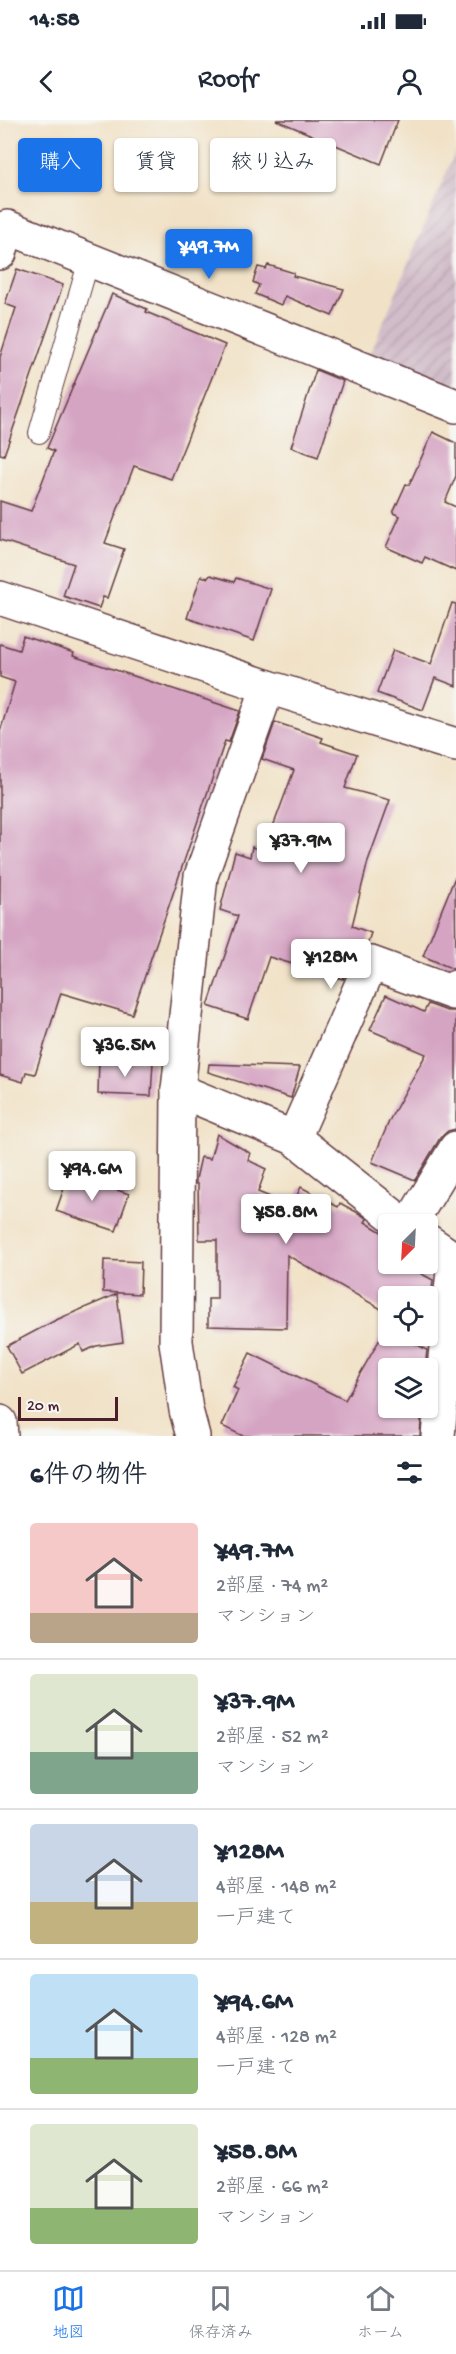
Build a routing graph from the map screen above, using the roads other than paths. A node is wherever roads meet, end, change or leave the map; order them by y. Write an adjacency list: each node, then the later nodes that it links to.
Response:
1 (0, 253): 2 (street)
2 (89, 260): 3 (street); 4 (lane)
3 (456, 406)
4 (39, 433)
5 (0, 598): 6 (street)
6 (268, 687): 7 (street); 9 (street)
7 (456, 746)
8 (456, 987): 10 (street)
9 (178, 1090): 10 (street); 17 (street)
10 (294, 1138): 12 (street)
11 (456, 1148): 13 (street)
12 (390, 1214)
13 (416, 1214)
14 (438, 1248): 18 (street)
15 (0, 1422): 16 (street)
16 (1, 1436)
17 (193, 1436)
18 (438, 1436)

